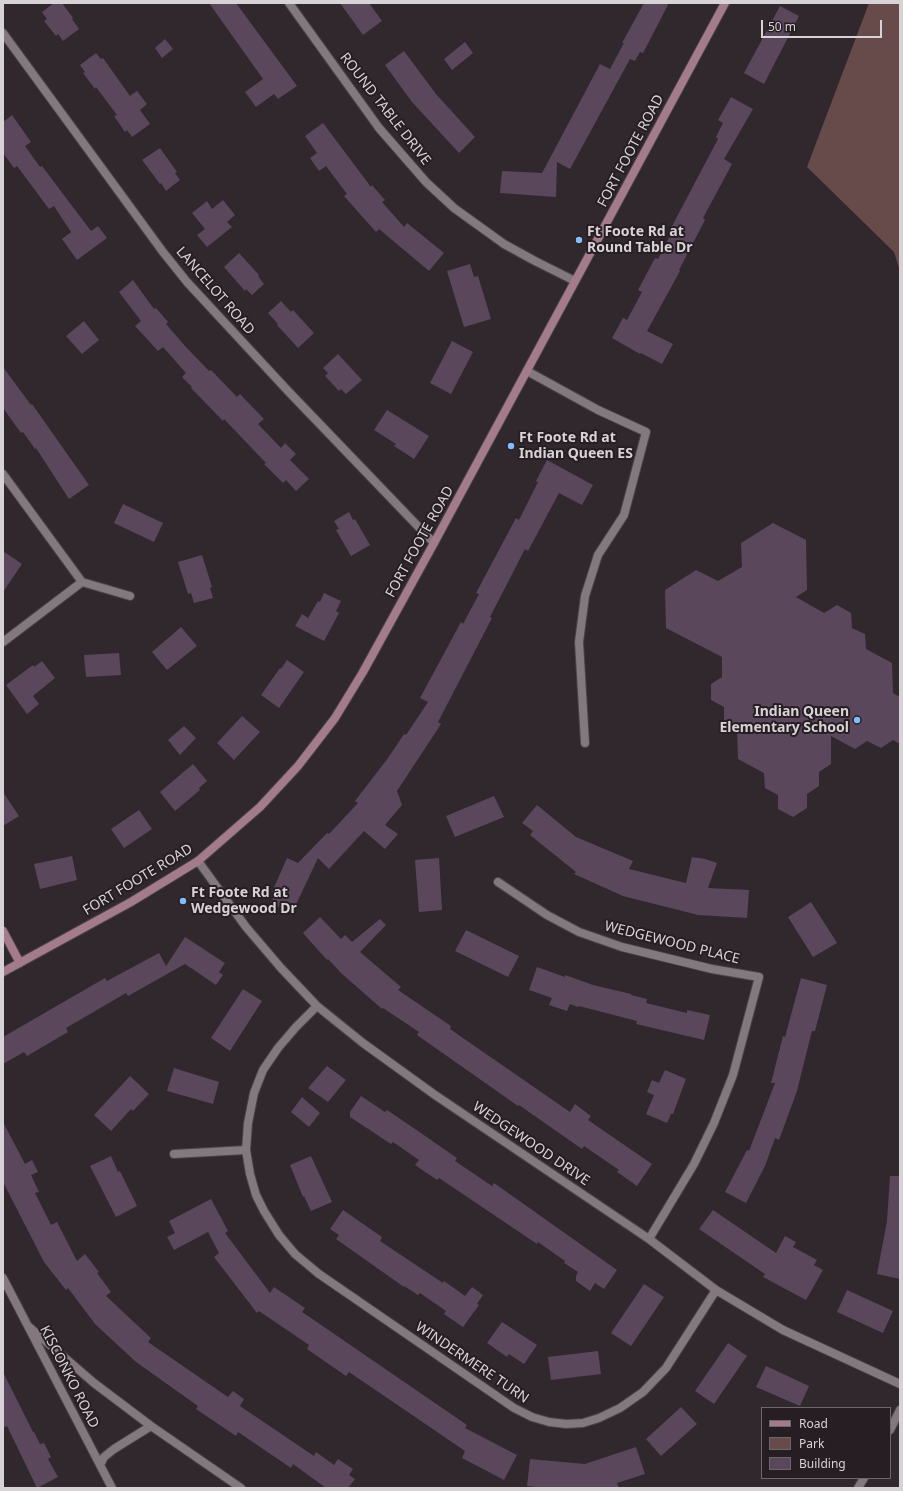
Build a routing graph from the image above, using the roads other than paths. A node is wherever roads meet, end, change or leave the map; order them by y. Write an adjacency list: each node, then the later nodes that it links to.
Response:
1 (289, 3): 4 (street, ROUND TABLE DRIVE)
2 (725, 3): 4 (street, FORT FOOTE ROAD)
3 (3, 33): 7 (street, LANCELOT ROAD)
4 (575, 281): 5 (street, FORT FOOTE ROAD)
5 (527, 371): 7 (street, FORT FOOTE ROAD); 11 (street)
6 (3, 474): 8 (street)
7 (434, 543): 12 (street, FORT FOOTE ROAD)
8 (82, 582): 9 (street); 10 (street)
9 (130, 596)
10 (3, 642)
11 (585, 743)
12 (198, 861): 15 (street, FORT FOOTE ROAD); 17 (street, WEDGEWOOD DRIVE)
13 (498, 882): 20 (street, WEDGEWOOD PLACE)
14 (3, 931): 15 (street)
15 (20, 962): 16 (street, FORT FOOTE ROAD)
16 (3, 972)
17 (317, 1006): 18 (street, WINDERMERE TURN); 20 (street, WEDGEWOOD DRIVE)
18 (246, 1150): 19 (street); 22 (street, WINDERMERE TURN)
19 (174, 1154)
20 (649, 1239): 22 (street, WEDGEWOOD DRIVE)
21 (3, 1278): 23 (street, KISCONKO ROAD)
22 (716, 1290): 24 (street, WEDGEWOOD DRIVE)
23 (28, 1326): 26 (street); 28 (street, KISCONKO ROAD)
24 (900, 1384)
25 (900, 1410): 27 (street)
26 (151, 1426): 28 (street); 31 (street)
27 (891, 1428)
28 (100, 1465): 30 (street, KISCONKO ROAD)
29 (863, 1479): 32 (street)
30 (112, 1488)
31 (242, 1488)
32 (858, 1488)

